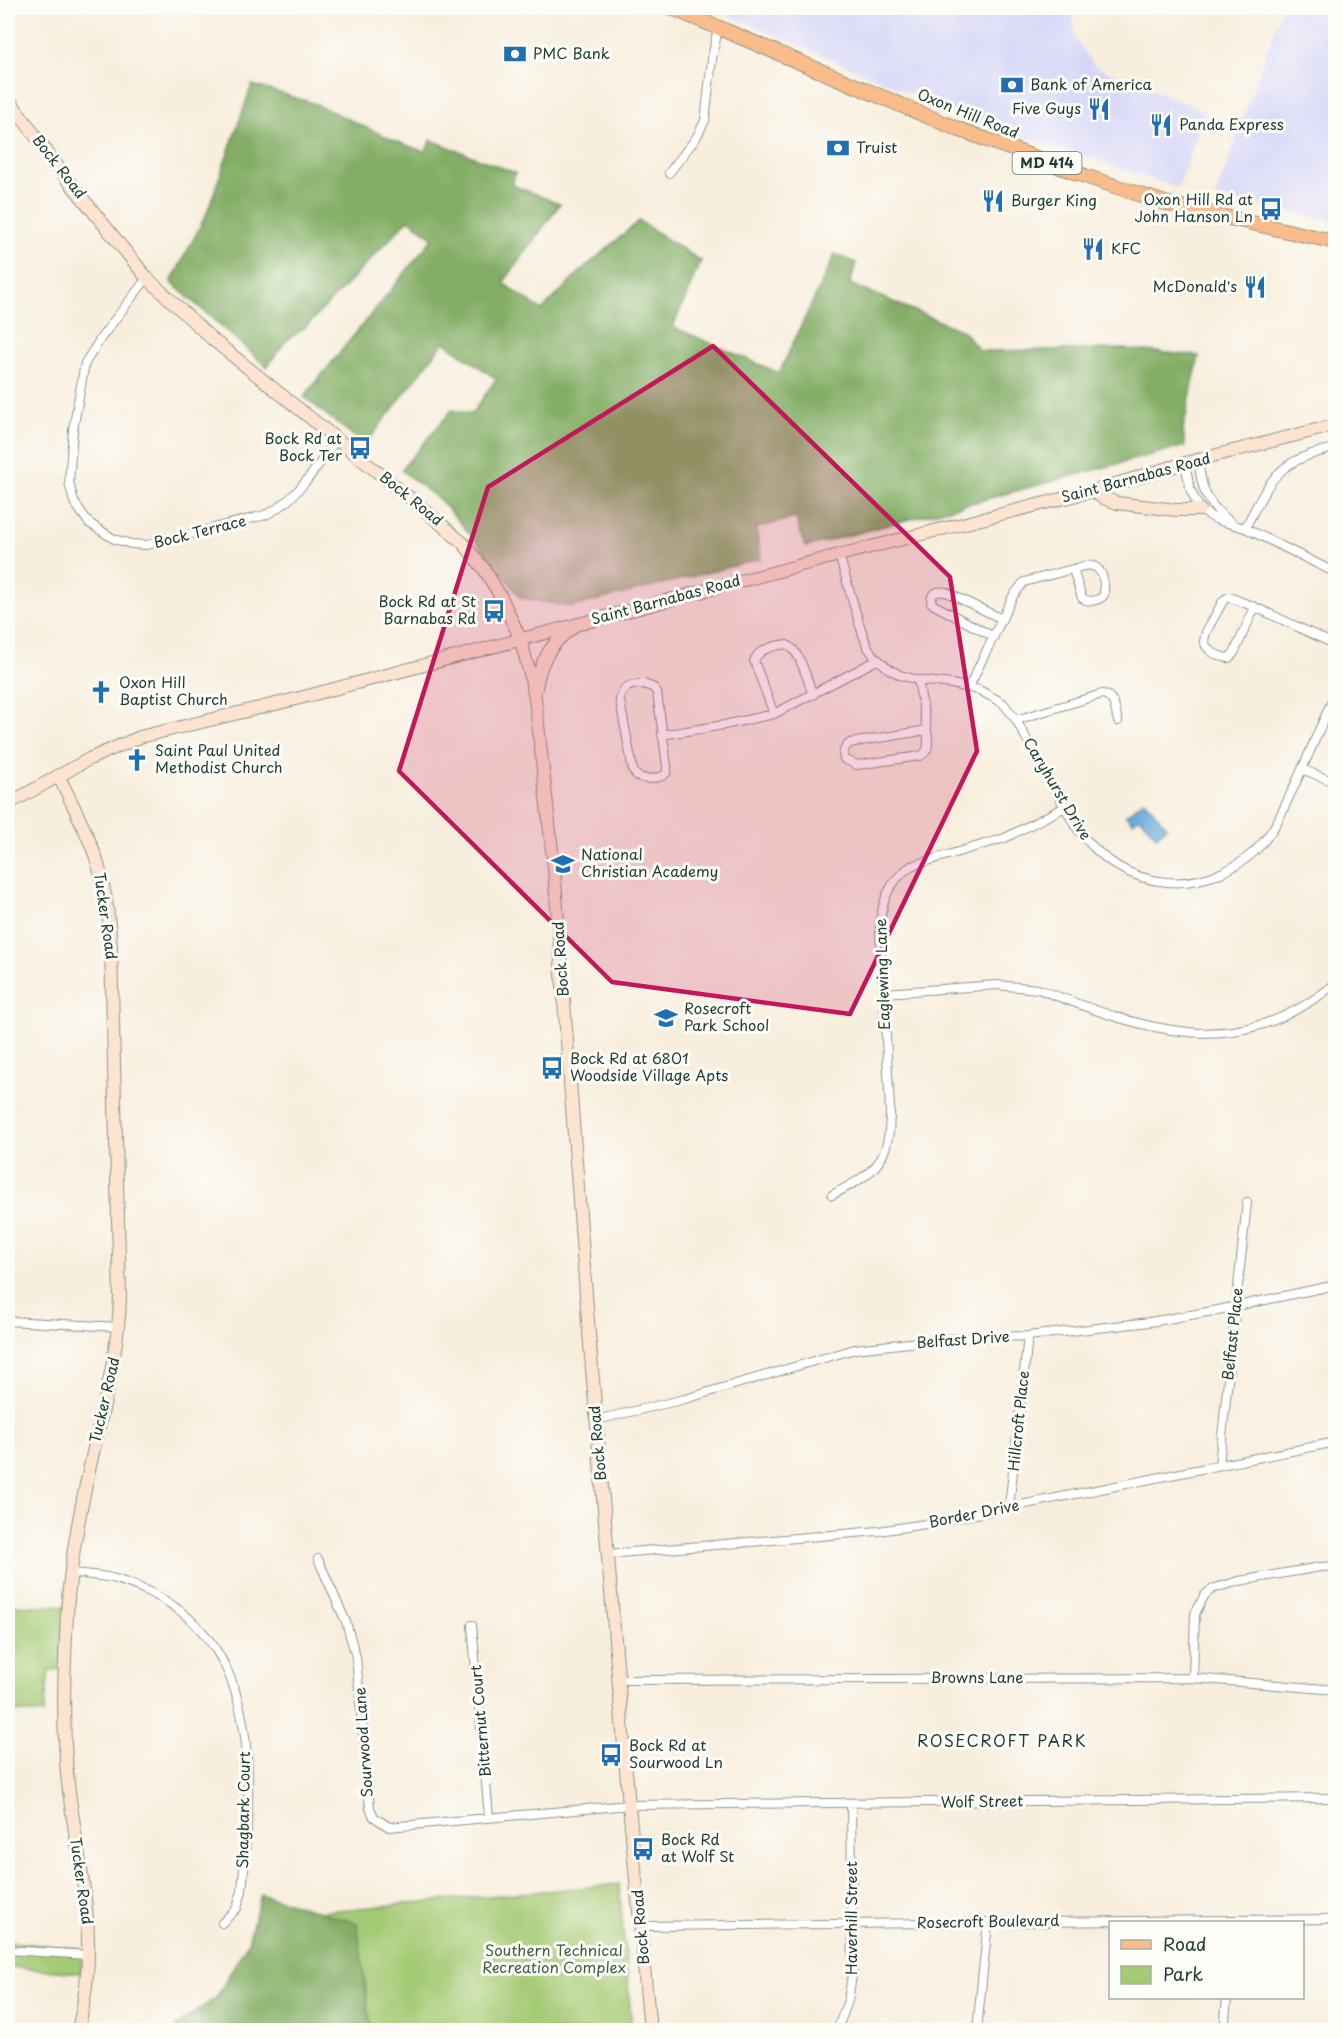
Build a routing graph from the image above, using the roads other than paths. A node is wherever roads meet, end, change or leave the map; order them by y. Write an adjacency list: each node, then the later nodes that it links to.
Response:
1 (672, 8): 2 (main road, Oxon Hill Road / MD 414)
2 (718, 27): 4 (street); 5 (main road, Oxon Hill Road / MD 414)
3 (8, 98): 6 (main road, Bock Road)
4 (669, 173)
5 (1334, 241)
6 (147, 278): 8 (main road, Bock Road); 8 (street, Bock Terrace)
7 (1335, 425): 10 (main road, Saint Barnabas Road)
8 (338, 439): 23 (main road, Bock Road)
9 (1335, 448): 15 (street)
10 (1198, 460): 11 (main road, Saint Barnabas Road); 14 (street)
11 (1185, 463): 12 (main road, Saint Barnabas Road); 13 (street)
12 (1093, 491): 13 (main road); 16 (main road, Saint Barnabas Road)
13 (1200, 510): 14 (street)
14 (1233, 524): 15 (street)
15 (1245, 528): 18 (street)
16 (839, 555): 21 (main road, Saint Barnabas Road); 25 (street)
17 (1073, 569): 17 (street); 20 (street)
18 (1335, 573)
19 (1255, 607): 19 (street); 24 (street)
20 (1002, 619): 22 (street); 22 (street)
21 (579, 623): 23 (main road, Saint Barnabas Road); 30 (main road)
22 (994, 637): 27 (street)
23 (520, 638): 30 (main road, Bock Road); 37 (main road, Saint Barnabas Road)
24 (1335, 645)
25 (878, 660): 26 (street, Caryhurst Drive); 29 (street)
26 (918, 680): 27 (street, Caryhurst Drive); 34 (street)
27 (969, 687): 32 (street, Caryhurst Drive)
28 (1335, 693): 36 (street, Caryhurst Drive)
29 (813, 695): 31 (street); 31 (street)
30 (535, 698): 50 (main road, Bock Road)
31 (774, 714): 35 (street)
32 (1016, 720): 33 (street); 40 (street, Caryhurst Drive)
33 (1118, 721)
34 (927, 730): 34 (street)
35 (662, 735): 35 (street)
36 (1302, 769): 38 (street); 40 (street, Caryhurst Drive)
37 (58, 775): 39 (main road, Saint Barnabas Road); 48 (main road, Tucker Road)
38 (1335, 783)
39 (8, 804)
40 (1065, 807): 42 (street, Eaglewing Lane)
41 (1335, 983): 42 (street)
42 (884, 993): 43 (street, Eaglewing Lane)
43 (832, 1195)
44 (1247, 1202): 46 (street, Belfast Place)
45 (1335, 1285): 46 (street, Belfast Drive)
46 (1236, 1306): 49 (street, Belfast Drive); 52 (street, Belfast Place)
47 (8, 1321): 48 (street)
48 (120, 1327): 57 (main road, Tucker Road)
49 (1028, 1336): 50 (street, Belfast Drive); 53 (street, Hillcroft Place)
50 (596, 1419): 54 (main road, Bock Road)
51 (1335, 1442): 52 (street, Border Drive)
52 (1219, 1465): 53 (street, Border Drive)
53 (1010, 1507): 54 (street, Border Drive)
54 (608, 1554): 60 (main road, Bock Road)
55 (318, 1559): 65 (street, Sourwood Lane)
56 (1335, 1566): 59 (street)
57 (71, 1573): 70 (street, Shagbark Court); 74 (main road, Tucker Road)
58 (472, 1625): 65 (street, Bitternut Court)
59 (1192, 1678): 60 (street, Browns Lane); 61 (street, Browns Lane)
60 (619, 1680): 64 (main road, Bock Road)
61 (1335, 1690)
62 (1335, 1798): 63 (street, Wolf Street)
63 (851, 1804): 64 (street, Wolf Street); 71 (street, Haverhill Street)
64 (629, 1805): 65 (street, Sourwood Lane); 72 (main road, Bock Road)
65 (489, 1817)
66 (1335, 1919): 67 (street, Rosecroft Boulevard)
67 (1234, 1921)
68 (988, 1922): 69 (street, Rosecroft Boulevard); 71 (street, Rosecroft Boulevard); 79 (street)
69 (1109, 1922)
70 (222, 1923)
71 (853, 1923): 72 (street, Rosecroft Boulevard); 78 (street, Haverhill Street)
72 (641, 1926): 77 (main road, Bock Road)
73 (8, 1950): 74 (street)
74 (88, 1955): 76 (main road, Tucker Road)
75 (1227, 1999): 80 (street)
76 (78, 2031)
77 (650, 2031)
78 (837, 2031)
79 (977, 2031)
80 (1224, 2031)

